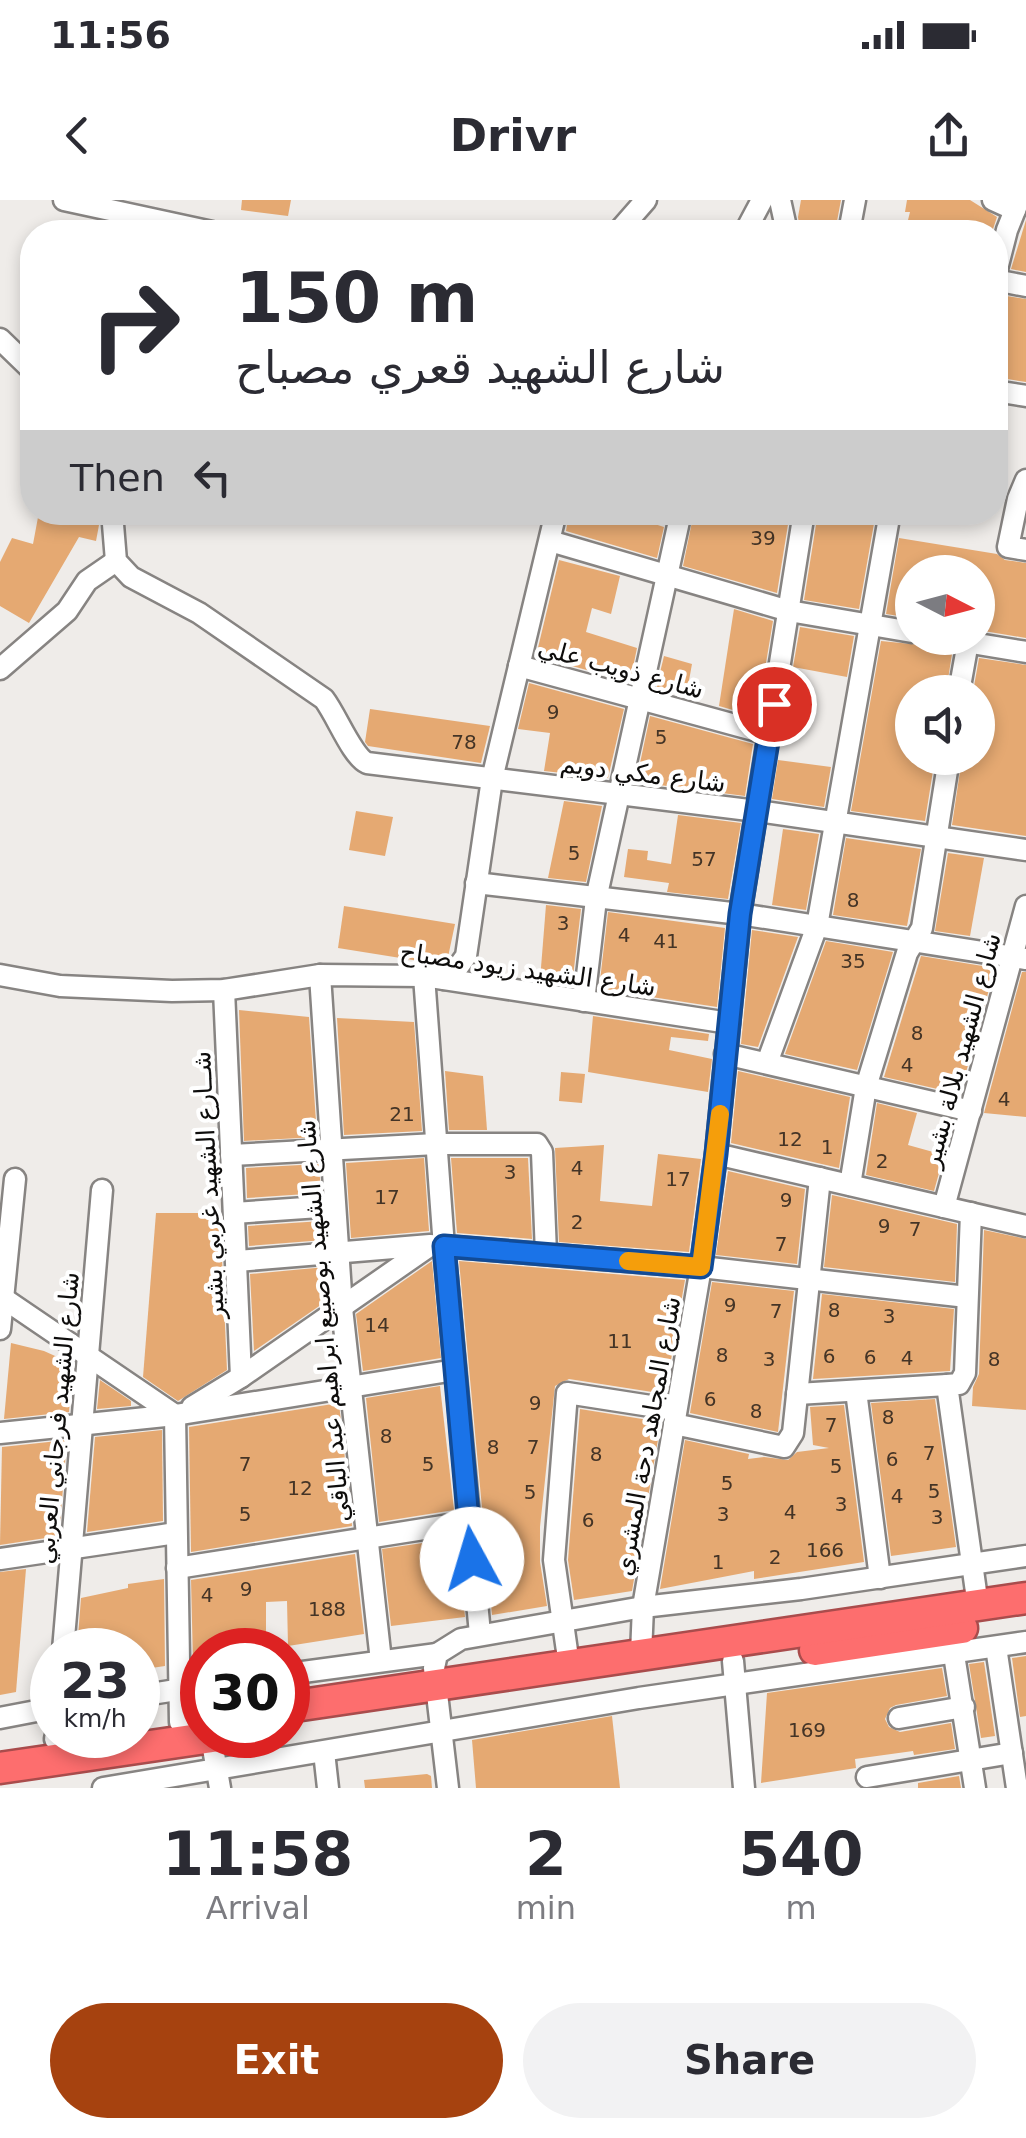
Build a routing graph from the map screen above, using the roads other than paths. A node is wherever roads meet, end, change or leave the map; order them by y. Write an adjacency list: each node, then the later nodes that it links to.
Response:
1 (64, 200): 5 (street)
2 (646, 200): 6 (street)
3 (993, 200): 4 (street)
4 (1018, 205): 7 (street)
5 (156, 220)
6 (628, 220)
7 (1008, 237)
8 (0, 338): 9 (street)
9 (20, 358)
10 (1022, 489): 17 (street)
11 (113, 525): 18 (street)
12 (553, 525): 16 (street)
13 (678, 525): 19 (street)
14 (802, 525): 20 (street, شارع المجاهد دحة المشري)
15 (888, 525): 21 (street)
16 (550, 541): 19 (street); 25 (street)
17 (1017, 549)
18 (116, 561): 26 (street); 30 (street, شارع مكي دويم)
19 (668, 576): 20 (street); 27 (street)
20 (789, 612): 21 (street); 28 (street, شارع المجاهد دحة المشري)
21 (869, 625): 22 (street); 33 (street)
22 (895, 629)
23 (995, 647): 24 (street)
24 (1026, 652)
25 (519, 666): 27 (street, شارع ذويب علي); 30 (street)
26 (0, 669)
27 (638, 700): 28 (street, شارع ذويب علي); 31 (street)
28 (768, 734): 32 (street, شارع المجاهد دحة المشري)
29 (945, 775): 34 (street)
30 (492, 779): 31 (street, شارع مكي دويم); 36 (street)
31 (619, 796): 32 (street, شارع مكي دويم); 37 (street)
32 (757, 811): 33 (street, شارع مكي دويم); 39 (street, شارع المجاهد دحة المشري)
33 (836, 822): 34 (street, شارع مكي دويم); 40 (street)
34 (936, 836): 35 (street, شارع مكي دويم); 41 (street)
35 (1026, 850)
36 (476, 883): 37 (street); 45 (street)
37 (596, 899): 39 (street); 47 (street)
38 (1026, 906): 42 (street, شارع الشهيد بلالة بشير)
39 (740, 914): 40 (street); 48 (street, شارع المجاهد دحة المشري)
40 (817, 926): 41 (street); 50 (street)
41 (916, 942): 42 (street); 51 (street)
42 (1019, 958): 52 (street, شارع الشهيد بلالة بشير)
43 (0, 975): 46 (street, شارع الشهيد زيود مصباح)
44 (320, 975): 45 (street, شارع الشهيد زيود مصباح); 46 (street, شارع الشهيد زيود مصباح); 54 (street, شارع الشهيد بوصبيع ابراهيم عبد الباقي)
45 (434, 978): 47 (street, شارع الشهيد زيود مصباح); 53 (street)
46 (224, 990): 56 (street, شــارع الشهيد غربي بشير)
47 (584, 1001): 48 (street, شارع الشهيد زيود مصباح)
48 (729, 1024): 49 (street, شارع المجاهد دحة المشري)
49 (725, 1054): 50 (street); 55 (street, شارع المجاهد دحة المشري)
50 (767, 1064): 51 (street)
51 (866, 1087): 52 (street); 59 (street)
52 (971, 1111): 62 (street, شارع الشهيد بلالة بشير)
53 (436, 1144): 54 (street); 66 (street); 68 (street)
54 (331, 1148): 56 (street); 61 (street, شارع الشهيد بوصبيع ابراهيم عبد الباقي)
55 (716, 1154): 57 (street); 70 (street, شارع المجاهد دحة المشري)
56 (232, 1155): 63 (street, شــارع الشهيد غربي بشير)
57 (820, 1178): 59 (street); 71 (street)
58 (14, 1180): 73 (street)
59 (850, 1185): 62 (street)
60 (102, 1190): 76 (street, شارع الشهيد فرجاني العربي)
61 (334, 1206): 63 (street); 67 (street, شارع الشهيد بوصبيع ابراهيم عبد الباقي)
62 (944, 1207): 64 (street)
63 (234, 1213): 69 (street, شــارع الشهيد غربي بشير)
64 (971, 1214): 65 (street); 72 (street)
65 (1026, 1226)
66 (437, 1246): 67 (street); 68 (street); 74 (street); 77 (street)
67 (337, 1254): 69 (street); 74 (street, شارع الشهيد بوصبيع ابراهيم عبد الباقي)
68 (546, 1254): 70 (street)
69 (237, 1261): 78 (street, شــارع الشهيد غربي بشير)
70 (701, 1267): 71 (street); 84 (street, شارع المجاهد دحة المشري)
71 (810, 1280): 72 (street); 82 (street)
72 (968, 1297): 80 (street)
73 (1, 1298): 75 (street); 76 (street)
74 (342, 1308): 78 (street); 79 (street, شارع الشهيد بوصبيع ابراهيم عبد الباقي)
75 (0, 1329)
76 (86, 1356): 83 (street); 85 (street, شارع الشهيد فرجاني العربي)
77 (455, 1370): 79 (street); 87 (street)
78 (241, 1377): 83 (street)
79 (353, 1385): 83 (street); 89 (street, شارع الشهيد بوصبيع ابراهيم عبد الباقي)
80 (948, 1385): 81 (street); 93 (street)
81 (856, 1391): 82 (street); 95 (street)
82 (797, 1394): 84 (street)
83 (175, 1415): 85 (street); 88 (street)
84 (675, 1417): 98 (street, شارع المجاهد دحة المشري); 100 (street)
85 (80, 1423): 86 (street); 90 (street, شارع الشهيد فرجاني العربي)
86 (0, 1433)
87 (468, 1522): 89 (street); 103 (street)
88 (176, 1533): 90 (street); 94 (street)
89 (368, 1538): 94 (street); 108 (street, شارع الشهيد بوصبيع ابراهيم عبد الباقي)
90 (71, 1548): 92 (street); 101 (street, شارع الشهيد فرجاني العربي)
91 (1026, 1556): 93 (street)
92 (0, 1558)
93 (972, 1565): 95 (street); 97 (street)
94 (177, 1568): 112 (street)
95 (880, 1578): 98 (street)
96 (1026, 1598): 97 (highway)
97 (978, 1606): 102 (highway)
98 (643, 1607): 100 (street); 107 (street, شارع المجاهد دحة المشري)
99 (1026, 1618): 102 (highway)
100 (562, 1620): 103 (street); 109 (street)
101 (65, 1628)
102 (950, 1632): 105 (street); 107 (highway); 111 (highway); 116 (street)
103 (480, 1634): 106 (street)
104 (1026, 1642): 105 (street)
105 (996, 1647): 121 (street)
106 (437, 1654): 108 (street); 114 (street)
107 (641, 1654): 109 (highway)
108 (381, 1662): 110 (street)
109 (569, 1666): 114 (highway)
110 (310, 1671)
111 (734, 1673): 114 (highway); 134 (street)
112 (179, 1689): 113 (street)
113 (160, 1692)
114 (439, 1706): 115 (highway); 120 (highway); 125 (street); 133 (street)
115 (310, 1707)
116 (964, 1707): 119 (street); 127 (street)
117 (30, 1712): 118 (street)
118 (0, 1718)
119 (900, 1718)
120 (310, 1723)
121 (1017, 1726): 126 (street)
122 (180, 1733): 128 (highway)
123 (30, 1742): 124 (highway)
124 (0, 1747)
125 (324, 1752): 130 (street); 132 (street)
126 (1012, 1753): 127 (street); 136 (street)
127 (972, 1760): 129 (street); 135 (street)
128 (0, 1768)
129 (867, 1776)
130 (218, 1779): 131 (street)
131 (112, 1787)
132 (328, 1788)
133 (448, 1788)
134 (744, 1788)
135 (976, 1788)
136 (1017, 1788)

